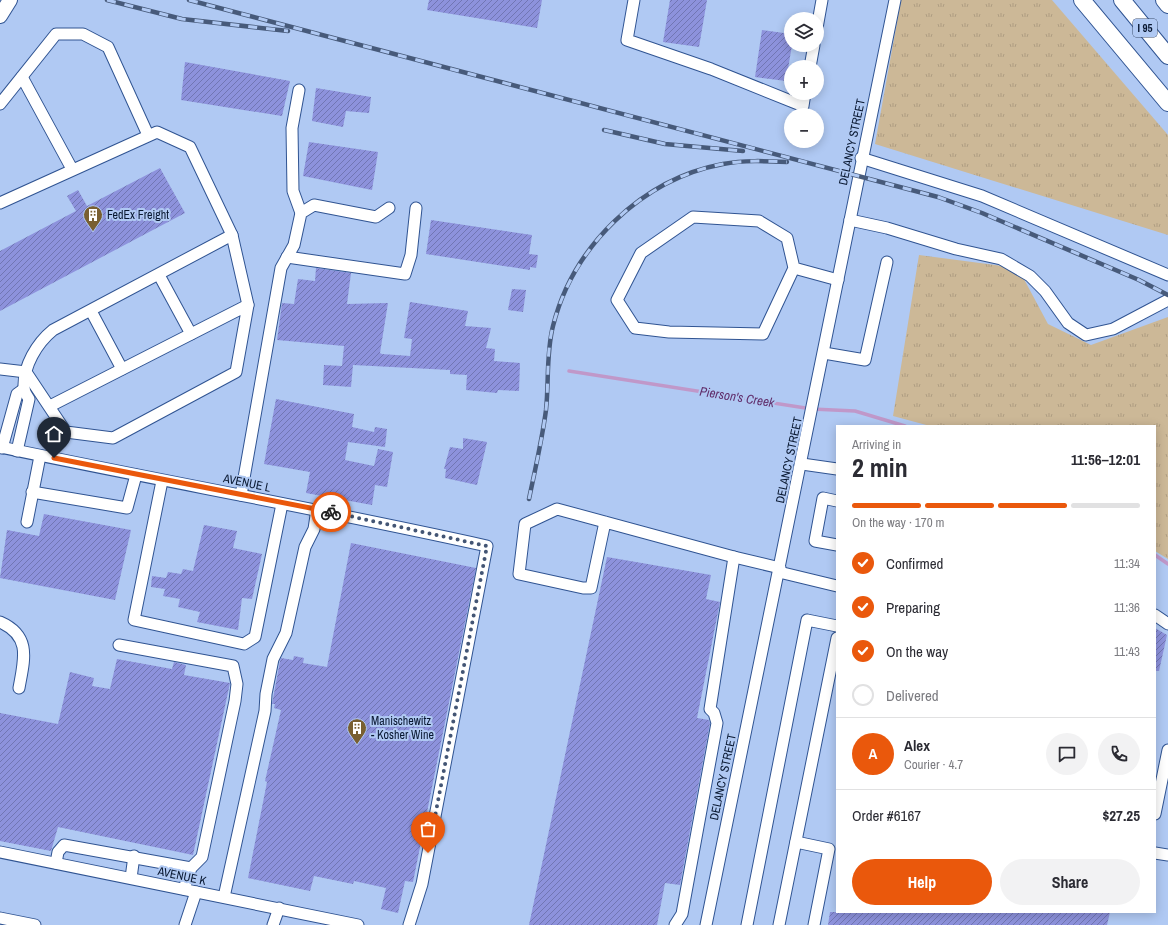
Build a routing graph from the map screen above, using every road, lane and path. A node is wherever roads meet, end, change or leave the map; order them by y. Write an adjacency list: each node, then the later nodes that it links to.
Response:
1 (10, 0): 10 (main road)
2 (634, 0): 14 (street)
3 (822, 0): 9 (street)
4 (895, 0): 20 (street, DELANCY STREET)
5 (1082, 0): 17 (highway)
6 (1122, 0): 11 (highway, I 95)
7 (1164, 0): 8 (highway, I 95)
8 (1168, 5)
9 (820, 12)
10 (0, 16)
11 (1168, 56)
12 (22, 77): 18 (street); 19 (street); 21 (street)
13 (299, 90): 25 (street)
14 (784, 98)
15 (788, 100): 16 (street)
16 (804, 100)
17 (1168, 103)
18 (0, 104)
19 (148, 135): 21 (street); 27 (street)
20 (861, 158): 26 (street, DELANCY STREET); 31 (street)
21 (72, 169): 22 (street)
22 (0, 203)
23 (389, 208): 25 (street)
24 (416, 208): 28 (street)
25 (301, 213): 28 (street)
26 (850, 220): 33 (street, DELANCY STREET); 34 (street)
27 (232, 235): 32 (street); 35 (street)
28 (287, 257): 52 (street)
29 (886, 262): 38 (street)
30 (794, 268): 30 (street); 33 (street)
31 (1168, 275)
32 (159, 276): 36 (street); 37 (street)
33 (838, 280): 38 (street, DELANCY STREET)
34 (1168, 300)
35 (248, 305): 37 (street); 43 (street)
36 (91, 310): 40 (street); 41 (street)
37 (191, 334): 40 (street)
38 (824, 353): 47 (street, DELANCY STREET)
39 (0, 369): 41 (street)
40 (122, 369): 43 (street)
41 (26, 372): 42 (street); 43 (street)
42 (24, 389): 44 (street); 45 (street)
43 (50, 406)
44 (1, 447): 45 (street, AVENUE L)
45 (17, 451): 46 (street, AVENUE L)
46 (40, 456): 49 (street, AVENUE L); 51 (street)
47 (802, 464): 48 (street); 60 (street, DELANCY STREET)
48 (836, 469)
49 (136, 475): 50 (street, AVENUE L); 51 (street)
50 (162, 481): 52 (street, AVENUE L); 54 (street)
51 (32, 492): 56 (street)
52 (241, 495): 54 (street, AVENUE L)
53 (836, 500): 58 (street)
54 (282, 504): 55 (street, AVENUE L)
55 (317, 509): 81 (street); 88 (street, AVENUE L)
56 (26, 522)
57 (605, 522): 57 (street); 59 (street)
58 (836, 545)
59 (734, 556): 60 (street); 89 (street)
60 (779, 570): 61 (street); 90 (street, DELANCY STREET)
61 (836, 586)
62 (1156, 616): 64 (street)
63 (0, 622): 68 (street)
64 (1168, 624)
65 (836, 626): 91 (street)
66 (836, 643): 71 (street)
67 (119, 645): 77 (street)
68 (19, 688)
69 (1168, 750): 70 (street)
70 (1156, 809)
71 (796, 842): 92 (street); 93 (street)
72 (0, 852): 76 (street, AVENUE K)
73 (1156, 853): 74 (street)
74 (1168, 855)
75 (134, 856): 76 (street); 77 (street); 78 (street)
76 (56, 863): 78 (street, AVENUE K)
77 (191, 868): 79 (street)
78 (130, 878): 79 (street, AVENUE K)
79 (184, 889): 80 (street, AVENUE K)
80 (196, 892): 81 (street, AVENUE K); 85 (street)
81 (224, 898): 82 (street, AVENUE K)
82 (278, 908): 86 (street); 87 (street, AVENUE K)
83 (0, 918): 84 (street)
84 (35, 925)
85 (185, 925)
86 (273, 925)
87 (358, 925)
88 (410, 925)
89 (675, 925)
90 (706, 925)
91 (747, 925)
92 (779, 925)
93 (814, 925)

